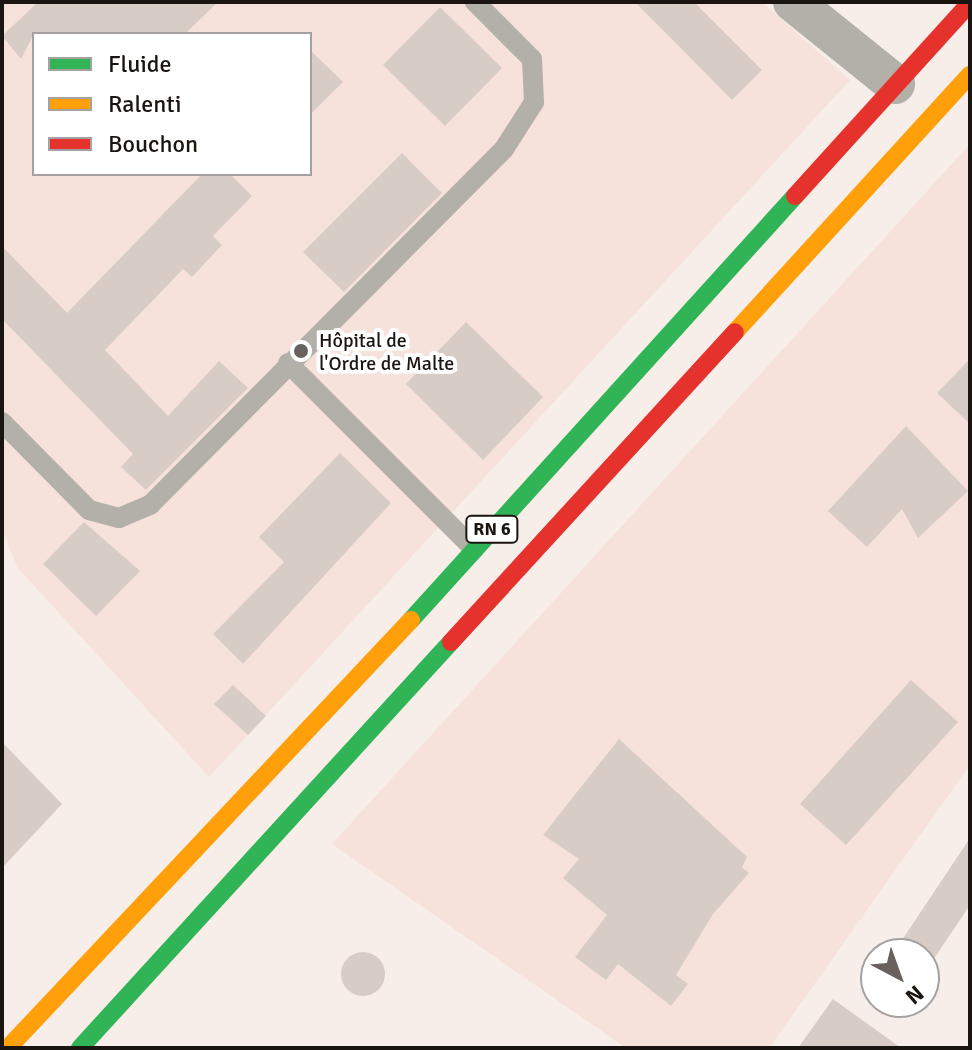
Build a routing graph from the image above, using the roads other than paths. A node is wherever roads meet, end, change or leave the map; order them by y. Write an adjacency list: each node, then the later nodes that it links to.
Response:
1 (475, 2): 6 (lane)
2 (793, 2): 5 (street)
3 (970, 3): 5 (main road, RN 6)
4 (970, 75): 10 (main road, RN 6)
5 (895, 84): 8 (main road, RN 6)
6 (288, 363): 7 (lane); 8 (lane)
7 (2, 422)
8 (474, 549): 9 (main road, RN 6)
9 (8, 1048)
10 (80, 1048)

